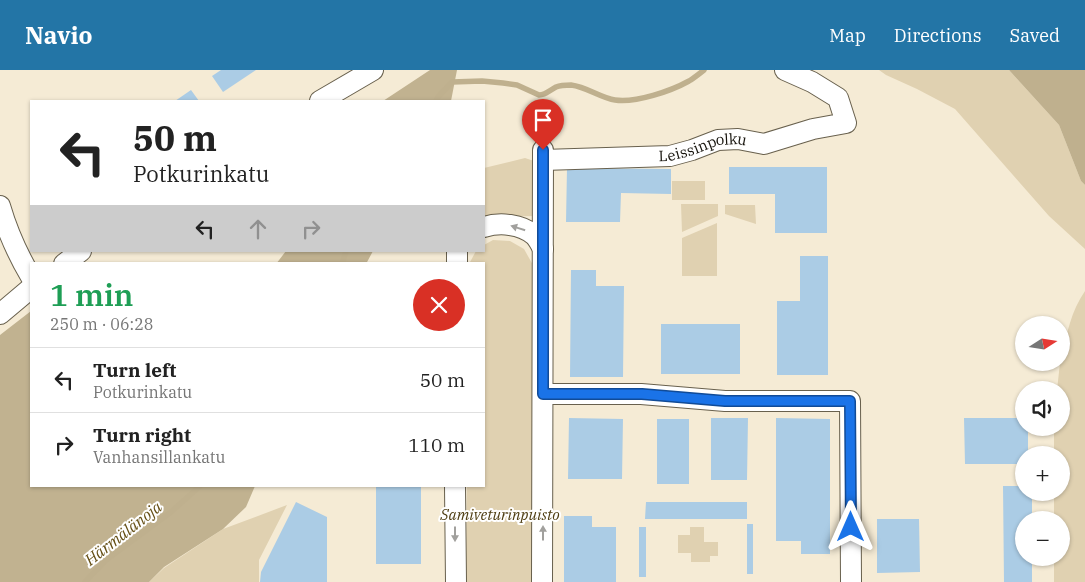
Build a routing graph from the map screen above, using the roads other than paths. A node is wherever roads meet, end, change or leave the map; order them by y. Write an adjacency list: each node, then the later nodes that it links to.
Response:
1 (373, 70): 3 (street)
2 (785, 70): 6 (street, Leissinpolku)
3 (322, 100)
4 (0, 206): 9 (street)
5 (485, 227): 6 (street, one-way to 5)
6 (543, 249): 12 (street)
7 (81, 252): 8 (street)
8 (67, 262)
9 (30, 275)
10 (30, 289): 11 (street)
11 (0, 314)
12 (543, 394): 15 (street, one-way to 12); 16 (street)
13 (455, 487): 14 (street, one-way to 14)
14 (456, 582)
15 (542, 582)
16 (851, 582)

